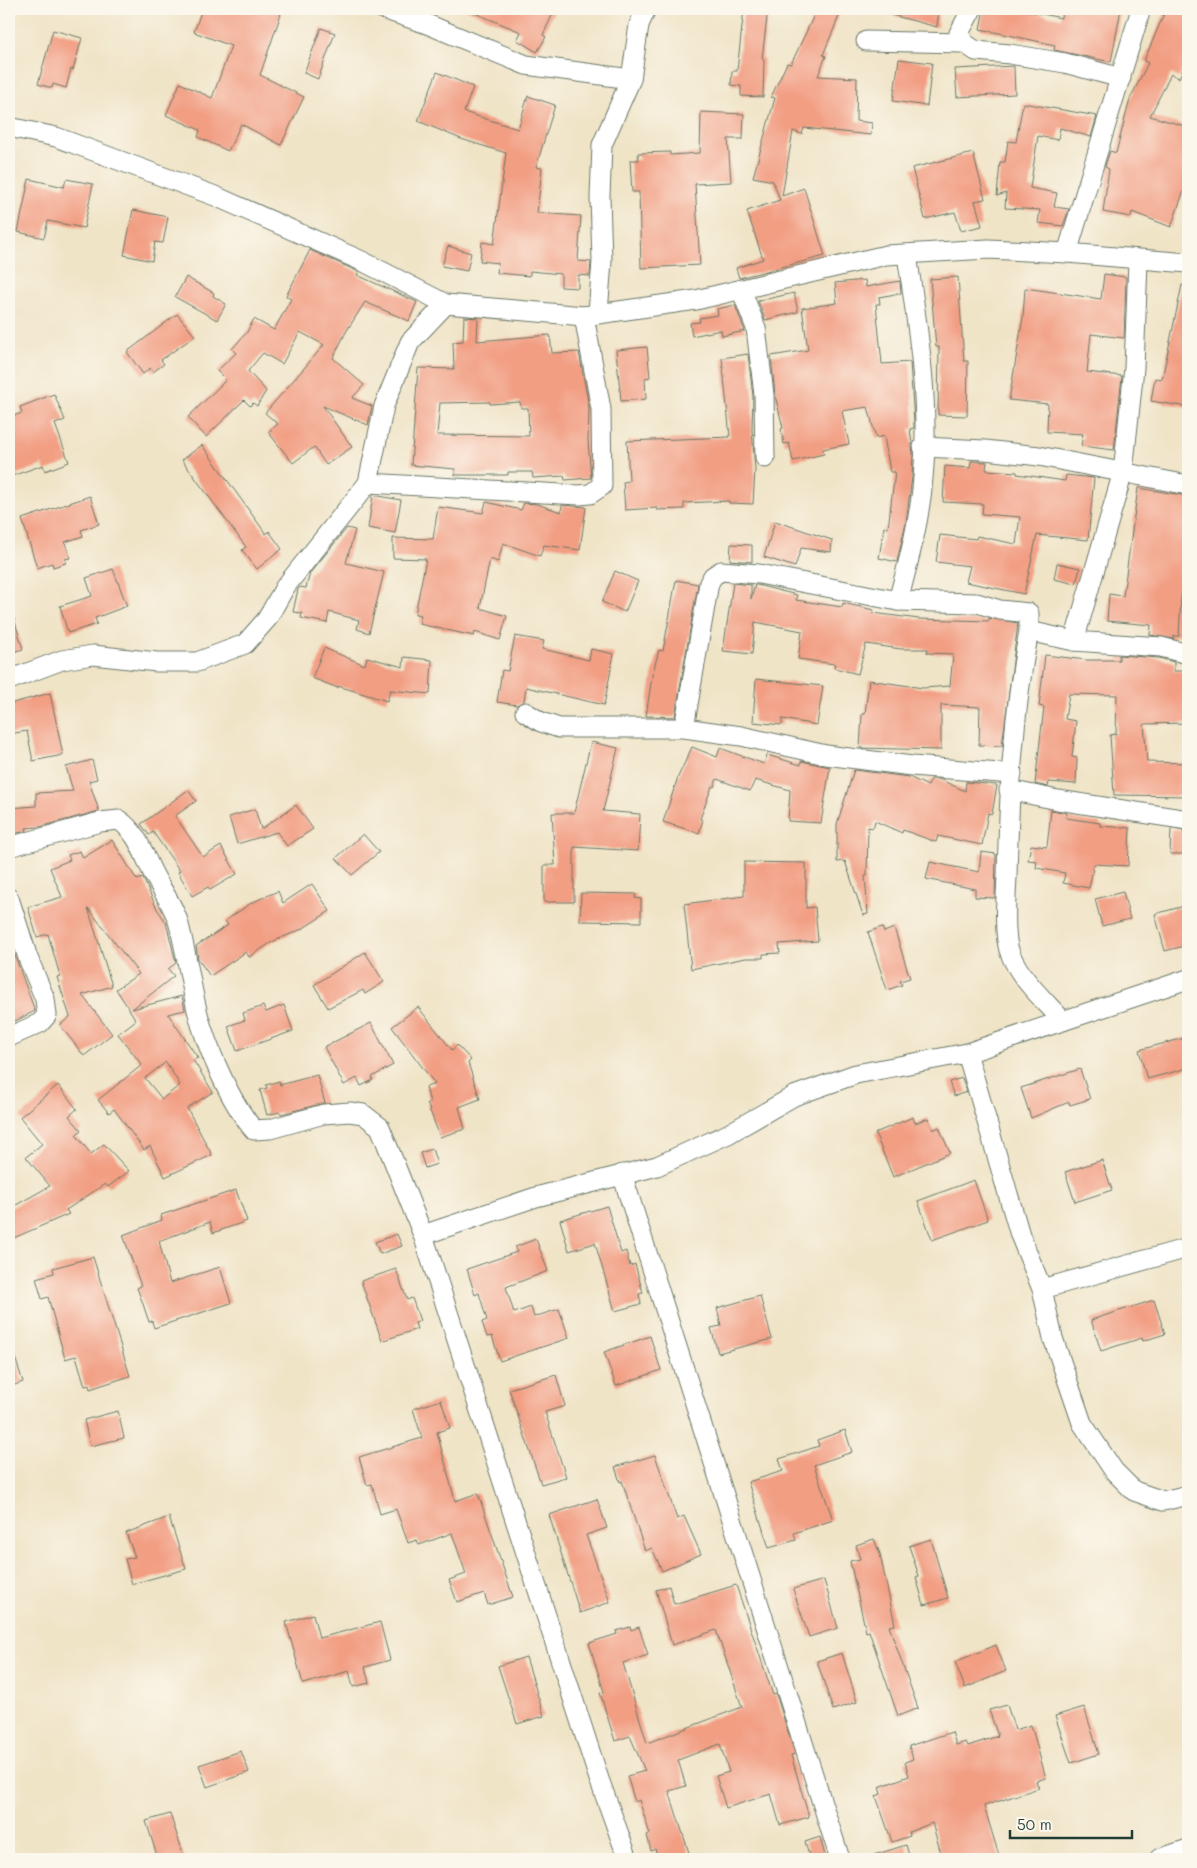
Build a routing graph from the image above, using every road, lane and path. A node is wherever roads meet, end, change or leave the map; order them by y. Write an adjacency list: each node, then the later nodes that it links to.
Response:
1 (389, 9): 7 (street)
2 (646, 9): 7 (street)
3 (972, 9): 6 (street)
4 (1141, 9): 8 (street)
5 (866, 41): 6 (street)
6 (964, 43): 8 (street)
7 (631, 78): 16 (street)
8 (1120, 78): 10 (street)
9 (9, 127): 15 (street)
10 (1067, 253): 11 (street); 12 (street)
11 (907, 255): 14 (street); 17 (street)
12 (1138, 260): 13 (street); 19 (street)
13 (1188, 263)
14 (741, 289): 16 (street); 18 (street)
15 (446, 304): 16 (street); 20 (street)
16 (591, 314): 20 (street)
17 (923, 447): 19 (street); 22 (street)
18 (765, 458)
19 (1123, 472): 21 (street); 24 (street)
20 (368, 483): 26 (street)
21 (1188, 485)
22 (898, 600): 23 (street); 28 (street)
23 (1028, 631): 24 (street); 29 (street)
24 (1074, 641): 25 (street)
25 (1188, 654)
26 (9, 680)
27 (525, 712): 28 (street)
28 (684, 728): 29 (street)
29 (1011, 782): 30 (street); 34 (street)
30 (1188, 820)
31 (9, 847): 38 (street)
32 (9, 898): 35 (street)
33 (1188, 979): 34 (street)
34 (1063, 1021): 36 (street)
35 (9, 1037)
36 (967, 1053): 37 (street); 40 (street)
37 (622, 1174): 38 (street); 44 (street)
38 (423, 1235): 43 (street)
39 (1188, 1248): 40 (street)
40 (1042, 1289): 41 (street)
41 (1188, 1495)
42 (1188, 1849): 45 (street)
43 (628, 1859)
44 (840, 1859)
45 (1159, 1859)

